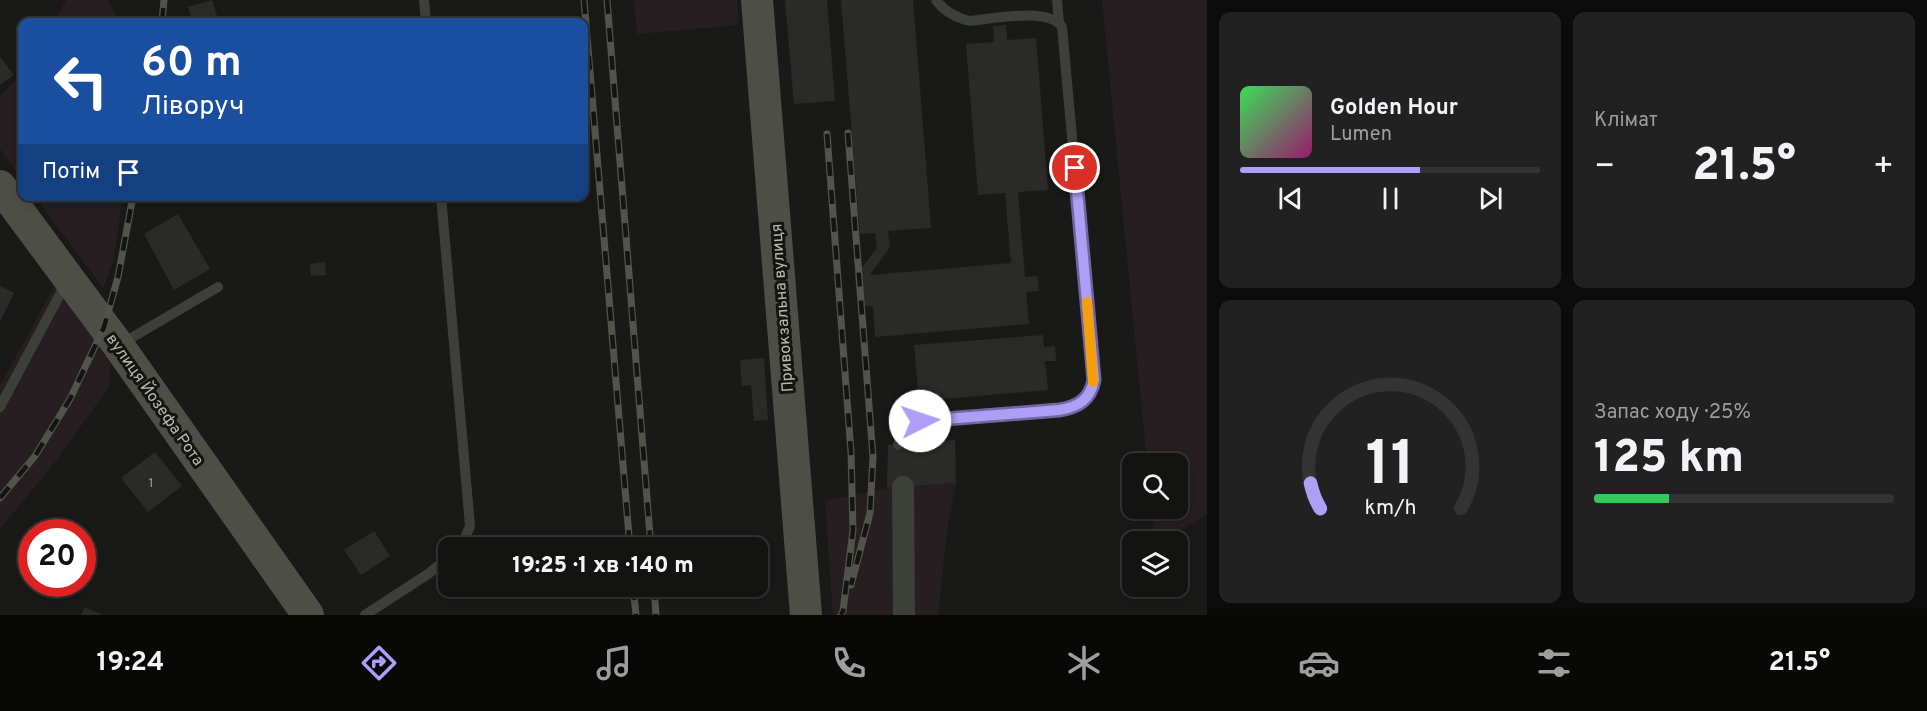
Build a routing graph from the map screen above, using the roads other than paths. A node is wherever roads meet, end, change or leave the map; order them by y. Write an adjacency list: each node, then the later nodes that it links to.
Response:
1 (424, 0): 5 (lane)
2 (757, 0): 19 (main road, Привокзальна вулиця)
3 (936, 0): 6 (lane)
4 (1057, 0): 6 (lane)
5 (426, 18)
6 (1059, 22): 13 (lane)
7 (0, 186): 9 (main road, вулиця Йозефа Рота)
8 (441, 201): 15 (lane)
9 (68, 278): 11 (main road, вулиця Йозефа Рота); 12 (lane)
10 (218, 287): 11 (lane)
11 (118, 345): 17 (main road, вулиця Йозефа Рота)
12 (0, 407)
13 (898, 445)
14 (903, 487): 20 (street)
15 (466, 537)
16 (438, 566): 18 (lane)
17 (308, 615)
18 (365, 615)
19 (806, 615)
20 (904, 615)

